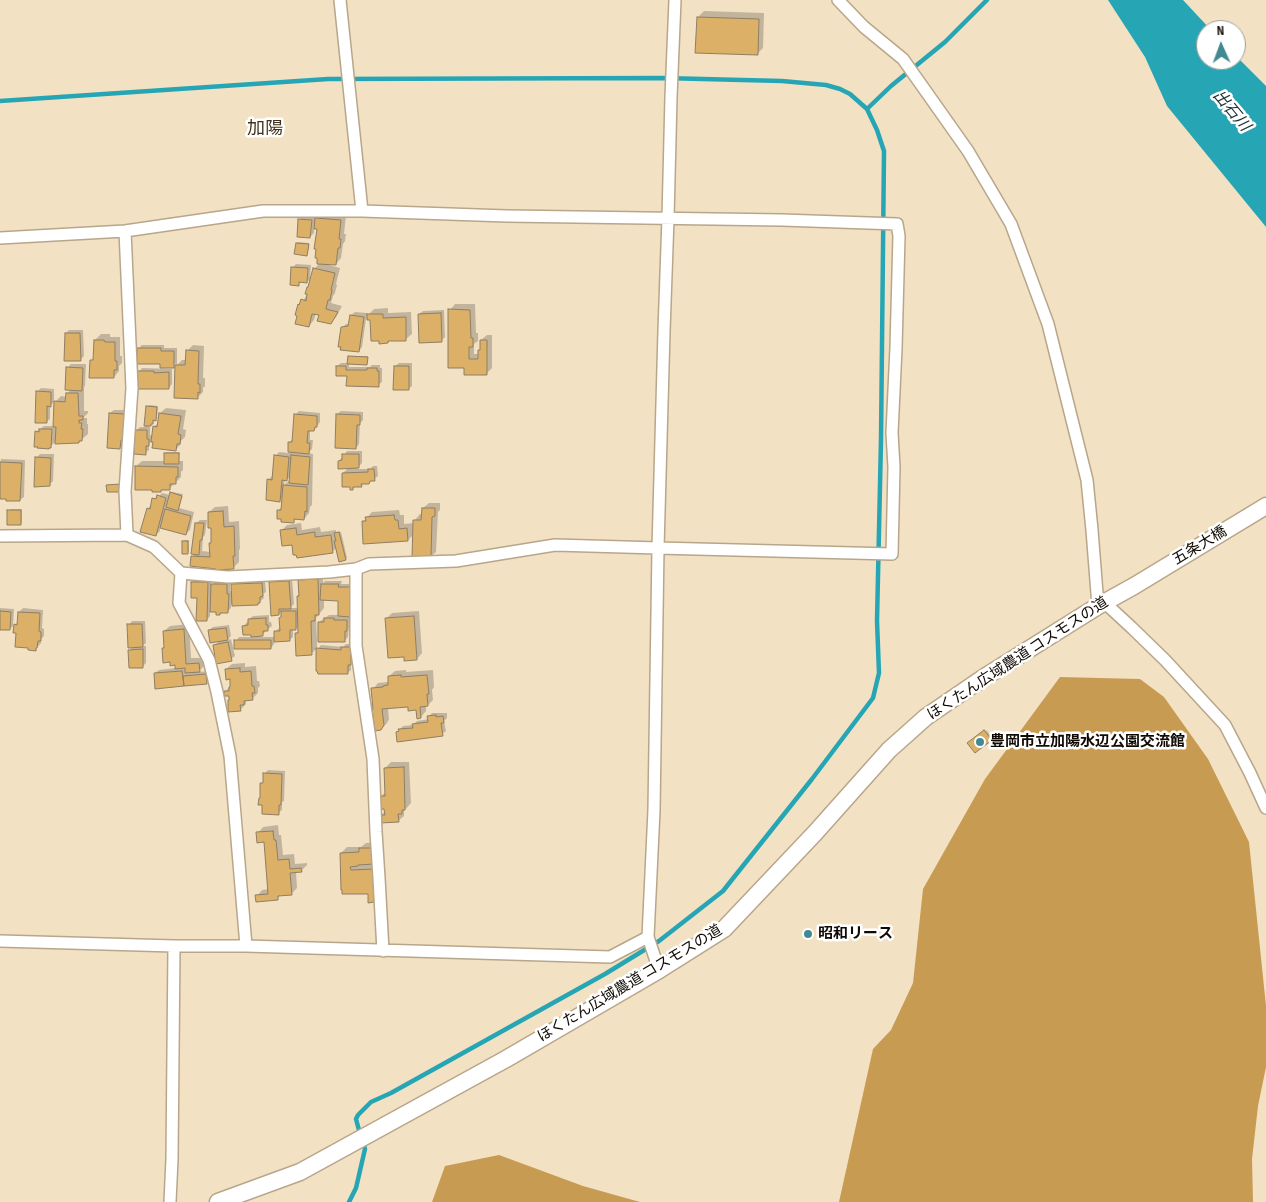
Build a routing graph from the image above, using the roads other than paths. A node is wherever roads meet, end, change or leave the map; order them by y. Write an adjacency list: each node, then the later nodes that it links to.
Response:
1 (340, 0): 4 (street)
2 (674, 0): 5 (street)
3 (837, 0): 15 (street)
4 (362, 211): 5 (street); 6 (street)
5 (668, 218): 11 (street); 11 (street)
6 (125, 231): 7 (street); 9 (street)
7 (0, 238)
8 (1266, 506): 14 (street, 五条大橋)
9 (127, 535): 10 (street); 13 (street)
10 (0, 536)
11 (658, 548): 12 (street); 17 (street)
12 (356, 570): 13 (street); 21 (street)
13 (181, 573): 20 (street)
14 (1134, 586): 15 (street, ほくたん広域農道 コスモスの道)
15 (1101, 605): 16 (street); 22 (street, ほくたん広域農道 コスモスの道)
16 (1266, 808)
17 (648, 937): 21 (street); 22 (street)
18 (0, 941): 19 (street)
19 (174, 946): 20 (street); 23 (street)
20 (246, 946): 21 (street)
21 (383, 951)
22 (659, 970): 24 (street, ほくたん広域農道 コスモスの道)
23 (170, 1202)
24 (218, 1202)

